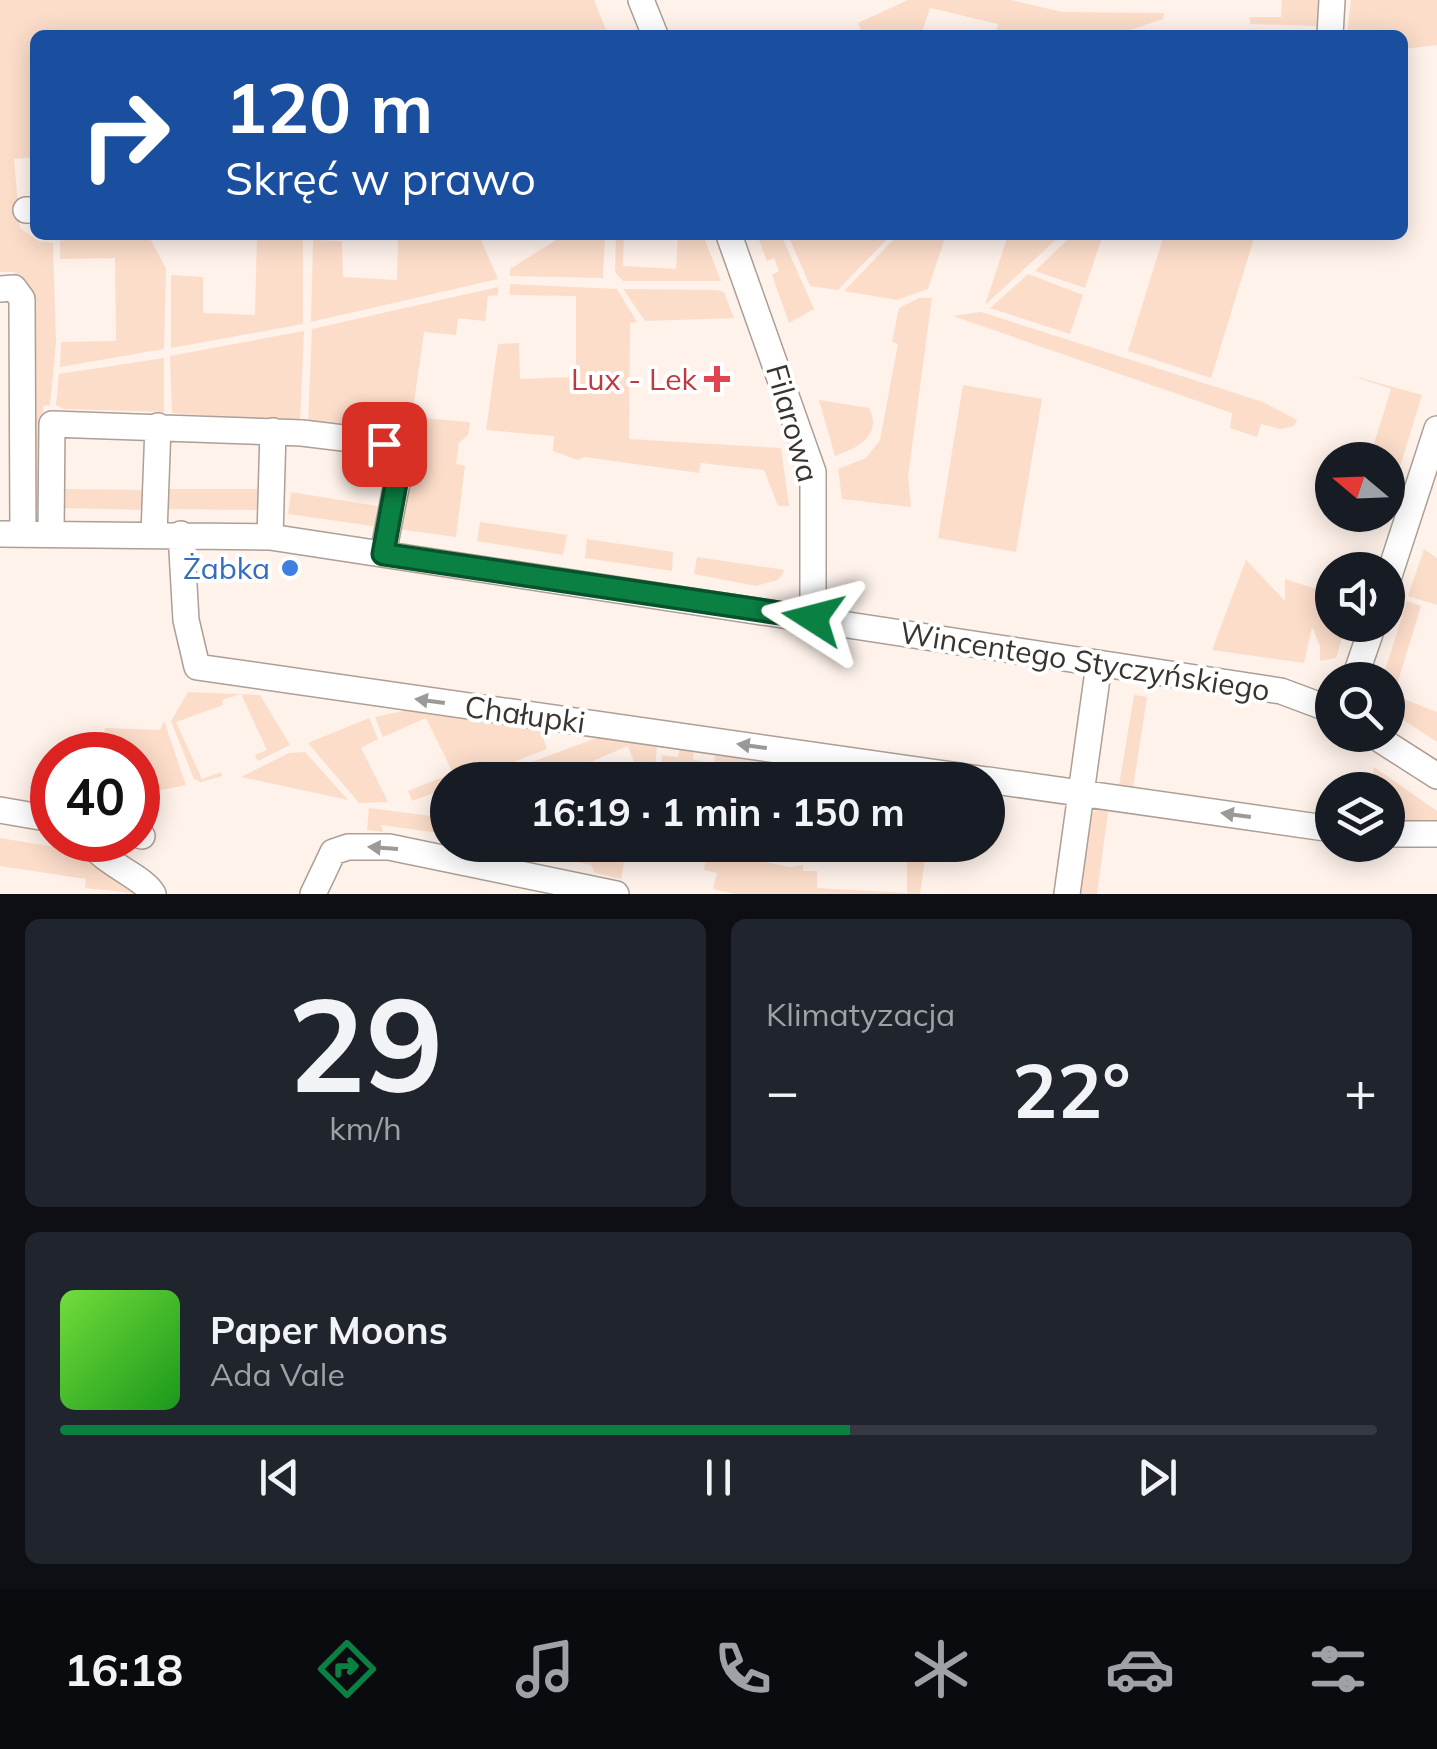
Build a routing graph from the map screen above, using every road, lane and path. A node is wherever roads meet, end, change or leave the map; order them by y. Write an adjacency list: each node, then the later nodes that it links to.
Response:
1 (641, 0): 3 (street)
2 (1332, 0): 4 (street)
3 (653, 30)
4 (1330, 30)
5 (731, 240): 17 (street, Filarowa)
6 (0, 289): 10 (street)
7 (158, 426): 9 (street); 11 (street); 12 (street)
8 (1437, 429): 15 (street)
9 (273, 432): 14 (street); 16 (street)
10 (12, 534): 11 (street, Wincentego Styczyńskiego)
11 (51, 534): 12 (street, Wincentego Styczyńskiego)
12 (154, 534): 13 (street, Wincentego Styczyńskiego)
13 (181, 534): 14 (street, Wincentego Styczyńskiego); 21 (street, Chałupki, one-way to 13)
14 (270, 537): 16 (street, Wincentego Styczyńskiego)
15 (1397, 552)
16 (383, 554): 17 (street, Wincentego Styczyńskiego)
17 (813, 618): 18 (street, Wincentego Styczyńskiego)
18 (1100, 664): 19 (street, Wincentego Styczyńskiego); 24 (street)
19 (1315, 704)
20 (1400, 752): 22 (street)
21 (861, 762)
22 (1437, 776)
23 (1005, 783): 24 (street, Chałupki)
24 (1081, 794): 27 (street, Chałupki, one-way to 24); 34 (street)
25 (0, 810): 26 (street)
26 (30, 815)
27 (1315, 827)
28 (1405, 834): 29 (street)
29 (1437, 834)
30 (108, 862): 31 (street)
31 (153, 894)
32 (313, 894): 33 (street, one-way to 32)
33 (616, 894)
34 (1067, 894)

